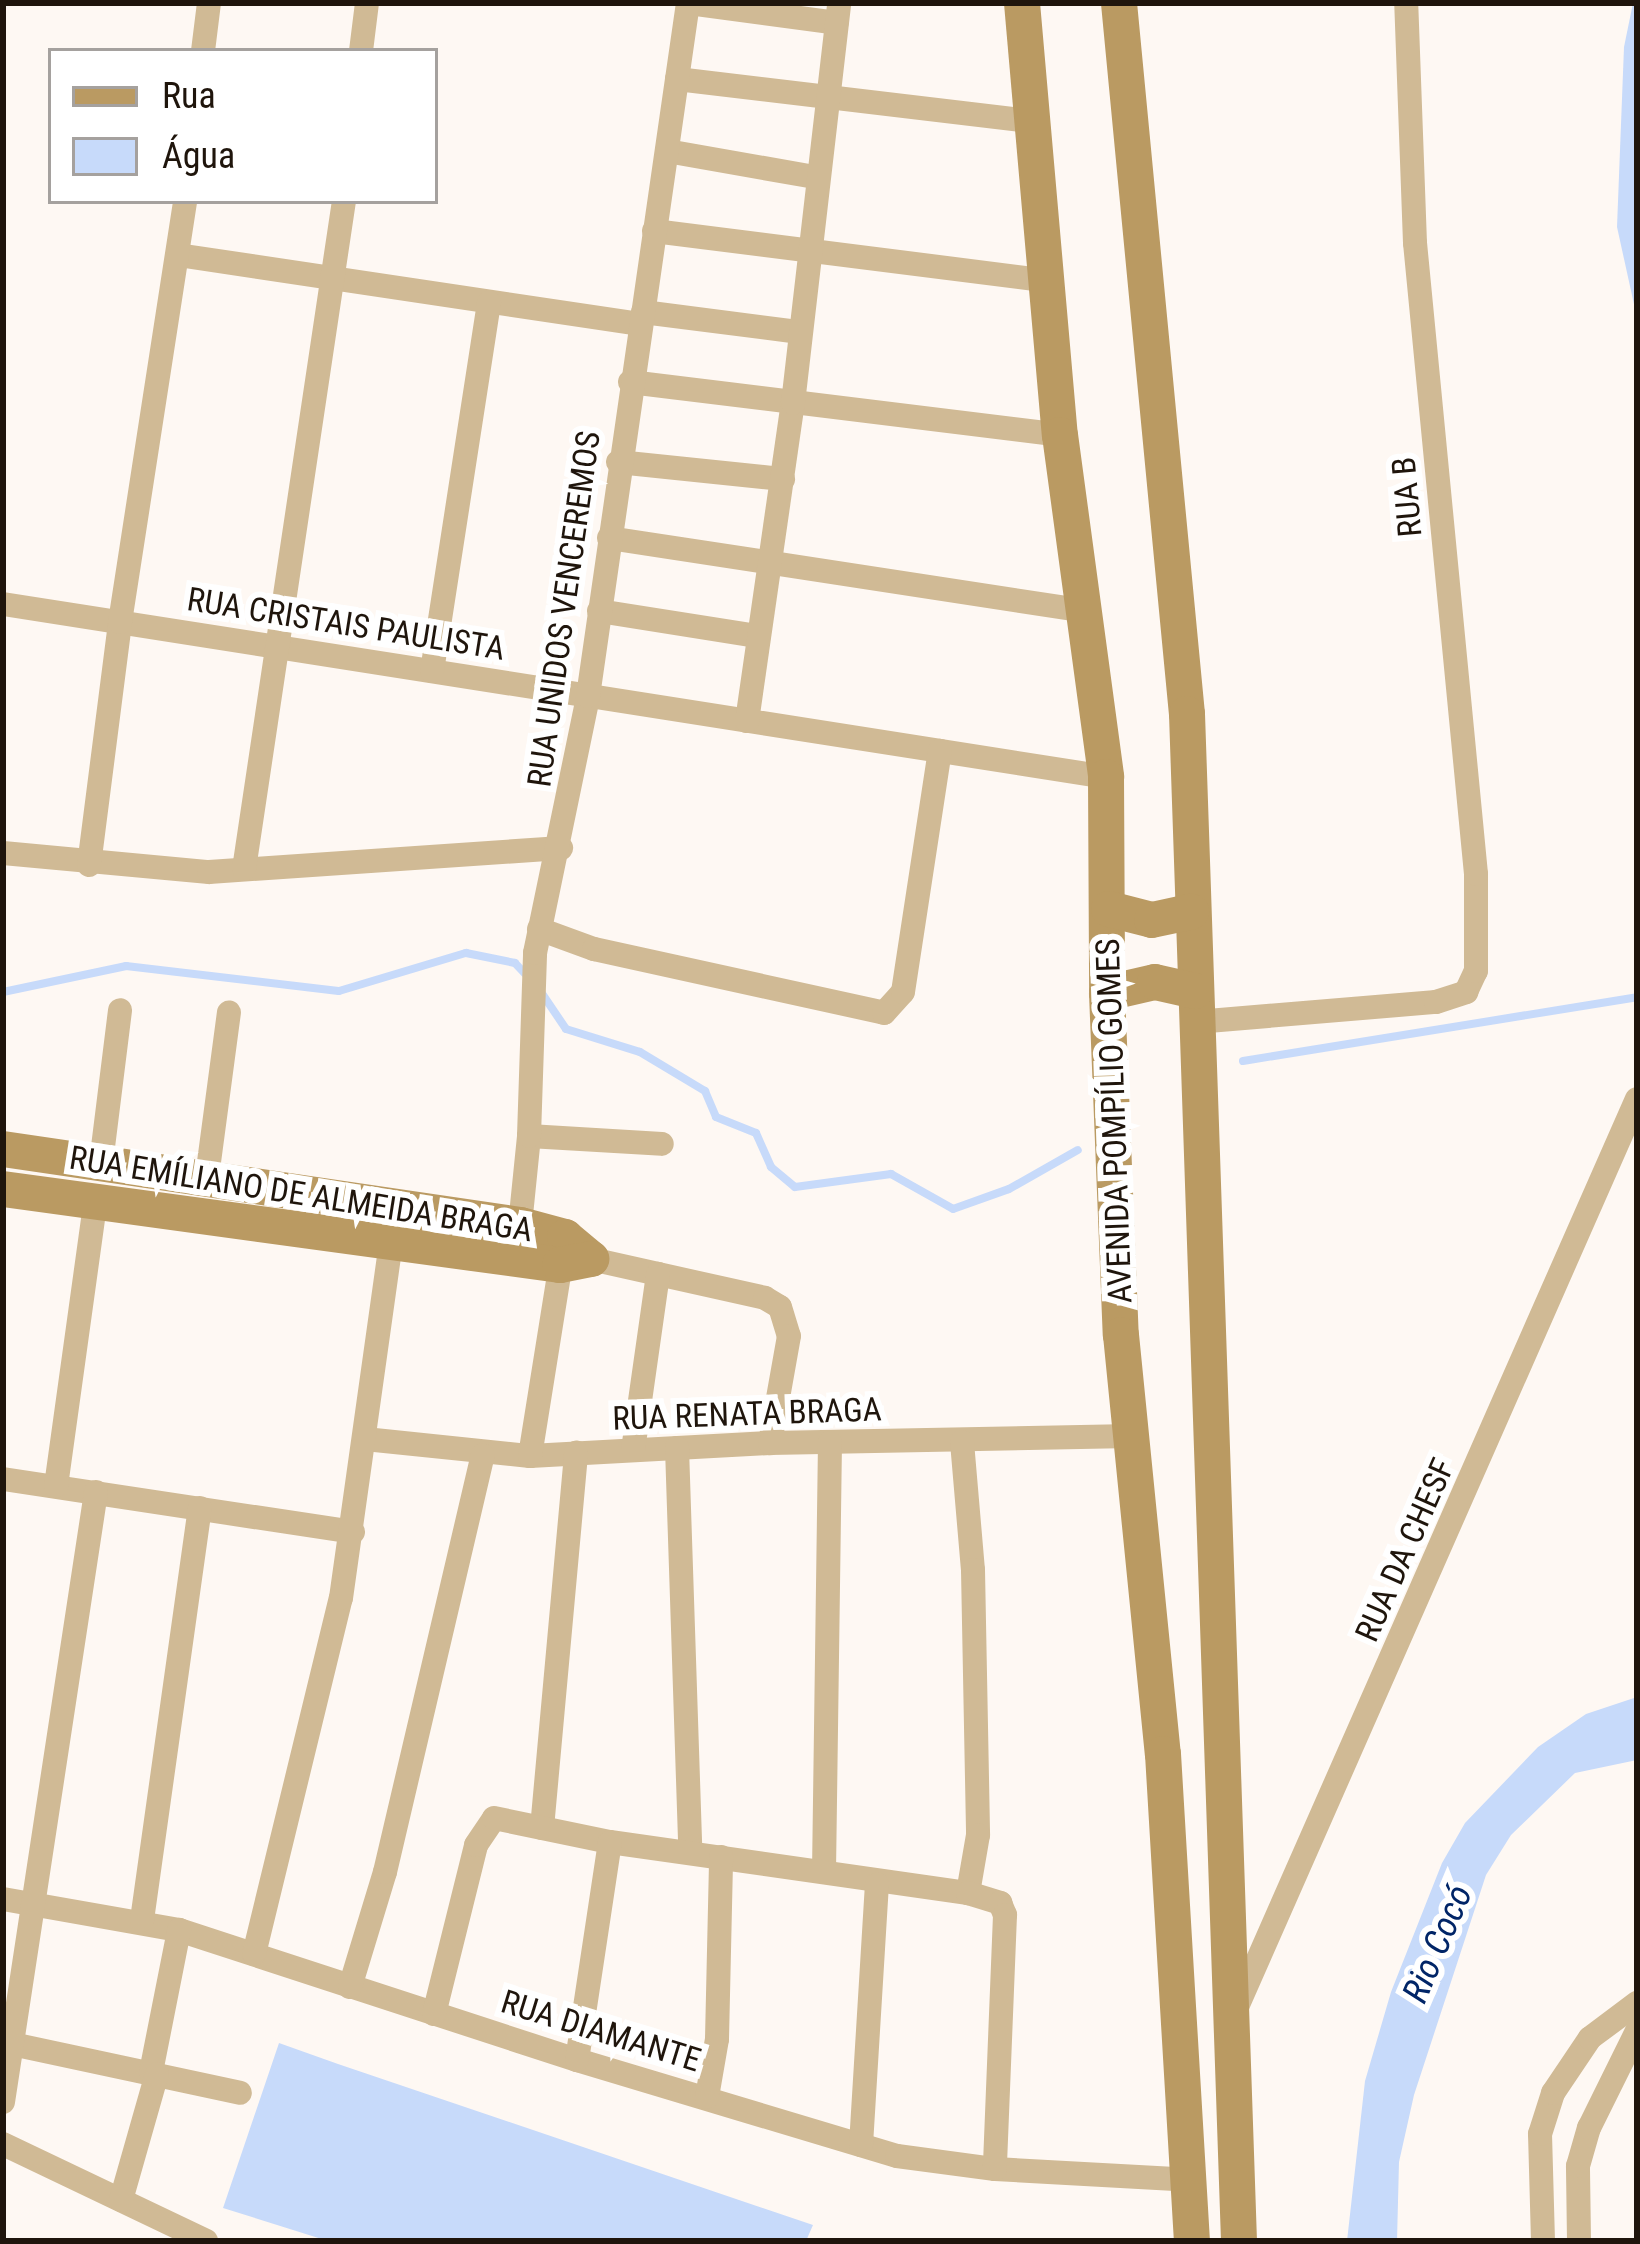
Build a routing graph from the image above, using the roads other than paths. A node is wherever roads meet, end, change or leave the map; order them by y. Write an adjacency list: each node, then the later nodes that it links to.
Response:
1 (209, 3): 8 (street)
2 (367, 3): 9 (street)
3 (689, 3): 7 (street); 10 (street, RUA UNIDOS VENCEREMOS)
4 (1022, 3): 12 (main road, AVENIDA POMPÍLIO GOMES)
5 (1119, 3): 48 (main road)
6 (1406, 3): 51 (street, RUA B)
7 (838, 13): 11 (street)
8 (203, 48)
9 (361, 48)
10 (677, 79): 11 (street); 13 (street, RUA UNIDOS VENCEREMOS)
11 (826, 100): 12 (street); 14 (street)
12 (1031, 122): 21 (main road, AVENIDA POMPÍLIO GOMES)
13 (667, 151): 14 (street); 17 (street, RUA UNIDOS VENCEREMOS)
14 (815, 177): 18 (street)
15 (185, 204): 19 (street)
16 (344, 204): 20 (street)
17 (654, 231): 18 (street); 23 (street, RUA UNIDOS VENCEREMOS)
18 (807, 250): 21 (street); 24 (street)
19 (178, 254): 20 (street); 35 (street)
20 (335, 277): 22 (street); 37 (street)
21 (1048, 281): 27 (main road, AVENIDA POMPÍLIO GOMES)
22 (489, 302): 23 (street); 38 (street)
23 (642, 318): 24 (street); 25 (street, RUA UNIDOS VENCEREMOS)
24 (800, 332): 26 (street)
25 (630, 382): 26 (street); 28 (street, RUA UNIDOS VENCEREMOS)
26 (794, 403): 27 (street); 29 (street)
27 (1060, 434): 34 (main road, AVENIDA POMPÍLIO GOMES)
28 (618, 462): 29 (street); 30 (street, RUA UNIDOS VENCEREMOS)
29 (783, 479): 31 (street)
30 (609, 538): 31 (street); 33 (street, RUA UNIDOS VENCEREMOS)
31 (768, 560): 34 (street); 36 (street)
32 (3, 604): 35 (street, RUA CRISTAIS PAULISTA)
33 (599, 611): 36 (street); 39 (street, RUA UNIDOS VENCEREMOS)
34 (1085, 611): 42 (main road, AVENIDA POMPÍLIO GOMES)
35 (120, 622): 37 (street, RUA CRISTAIS PAULISTA); 45 (street)
36 (756, 636): 40 (street)
37 (275, 646): 38 (street, RUA CRISTAIS PAULISTA); 46 (street)
38 (432, 671): 39 (street, RUA CRISTAIS PAULISTA)
39 (588, 696): 40 (street, RUA CRISTAIS PAULISTA); 43 (street, RUA UNIDOS VENCEREMOS)
40 (747, 721): 41 (street, RUA CRISTAIS PAULISTA)
41 (940, 751): 42 (street, RUA CRISTAIS PAULISTA); 49 (street)
42 (1106, 777): 47 (main road, AVENIDA POMPÍLIO GOMES)
43 (561, 848): 46 (street); 49 (street, RUA UNIDOS VENCEREMOS)
44 (3, 853): 45 (street)
45 (89, 865): 46 (street)
46 (244, 869)
47 (1108, 910): 48 (main road); 50 (main road, AVENIDA POMPÍLIO GOMES)
48 (1191, 912): 51 (main road)
49 (537, 941): 55 (street, RUA UNIDOS VENCEREMOS)
50 (1107, 992): 51 (main road); 66 (main road, AVENIDA POMPÍLIO GOMES)
51 (1195, 1006): 96 (main road)
52 (120, 1010): 58 (street)
53 (229, 1012): 59 (street)
54 (1637, 1099): 96 (street, RUA DA CHESF)
55 (529, 1136): 56 (street); 63 (street, RUA UNIDOS VENCEREMOS)
56 (662, 1144)
57 (3, 1149): 58 (main road, RUA EMÍLIANO DE ALMEIDA BRAGA)
58 (101, 1163): 59 (main road, RUA EMÍLIANO DE ALMEIDA BRAGA)
59 (207, 1177): 62 (main road, RUA EMÍLIANO DE ALMEIDA BRAGA)
60 (3, 1189): 61 (main road, RUA EMÍLIANO DE ALMEIDA BRAGA)
61 (95, 1204): 62 (main road, RUA EMÍLIANO DE ALMEIDA BRAGA); 77 (street)
62 (395, 1222): 63 (main road, RUA EMÍLIANO DE ALMEIDA BRAGA); 64 (main road, RUA EMÍLIANO DE ALMEIDA BRAGA); 67 (street)
63 (520, 1225): 64 (main road, RUA EMÍLIANO DE ALMEIDA BRAGA)
64 (572, 1254): 65 (street, RUA EMÍLIANO DE ALMEIDA BRAGA); 75 (street)
65 (658, 1274): 69 (street, RUA EMÍLIANO DE ALMEIDA BRAGA); 72 (street)
66 (1132, 1436): 68 (street, RUA RENATA BRAGA); 108 (main road, AVENIDA POMPÍLIO GOMES)
67 (365, 1439): 74 (street, RUA RENATA BRAGA); 80 (street)
68 (962, 1442): 70 (street, RUA RENATA BRAGA); 87 (street)
69 (770, 1443): 70 (street, RUA RENATA BRAGA); 71 (street, RUA RENATA BRAGA)
70 (830, 1443): 85 (street)
71 (677, 1448): 72 (street, RUA RENATA BRAGA); 83 (street)
72 (633, 1450): 73 (street, RUA RENATA BRAGA)
73 (576, 1454): 75 (street, RUA RENATA BRAGA); 81 (street)
74 (483, 1455): 75 (street, RUA RENATA BRAGA); 93 (street)
75 (530, 1456)
76 (3, 1479): 77 (street)
77 (56, 1486): 78 (street)
78 (96, 1492): 79 (street); 89 (street)
79 (200, 1508): 80 (street); 90 (street)
80 (353, 1532): 92 (street)
81 (542, 1828): 82 (street); 95 (street)
82 (610, 1842): 83 (street); 99 (street)
83 (689, 1850): 84 (street)
84 (721, 1857): 85 (street); 104 (street)
85 (824, 1872): 86 (street)
86 (877, 1884): 87 (street); 106 (street)
87 (968, 1893): 107 (street)
88 (3, 1899): 89 (street, RUA DIAMANTE)
89 (32, 1904): 90 (street, RUA DIAMANTE); 98 (street)
90 (142, 1920): 91 (street, RUA DIAMANTE)
91 (179, 1930): 92 (street, RUA DIAMANTE); 100 (street)
92 (254, 1954): 93 (street, RUA DIAMANTE)
93 (350, 1987): 95 (street, RUA DIAMANTE)
94 (1637, 2002): 113 (street)
95 (434, 2014): 99 (street, RUA DIAMANTE)
96 (1228, 2025): 112 (main road)
97 (1637, 2031): 101 (street)
98 (12, 2044): 100 (street); 103 (street)
99 (577, 2060): 104 (street, RUA DIAMANTE)
100 (154, 2073): 102 (street); 109 (street)
101 (1625, 2087): 114 (street)
102 (240, 2093)
103 (3, 2097)
104 (707, 2097): 106 (street, RUA DIAMANTE)
105 (3, 2144): 109 (street)
106 (861, 2145): 107 (street, RUA DIAMANTE)
107 (995, 2169): 108 (street, RUA DIAMANTE)
108 (1190, 2180): 111 (main road, AVENIDA POMPÍLIO GOMES)
109 (121, 2200): 110 (street)
110 (206, 2241)
111 (1192, 2241)
112 (1239, 2241)
113 (1544, 2241)
114 (1579, 2241)

